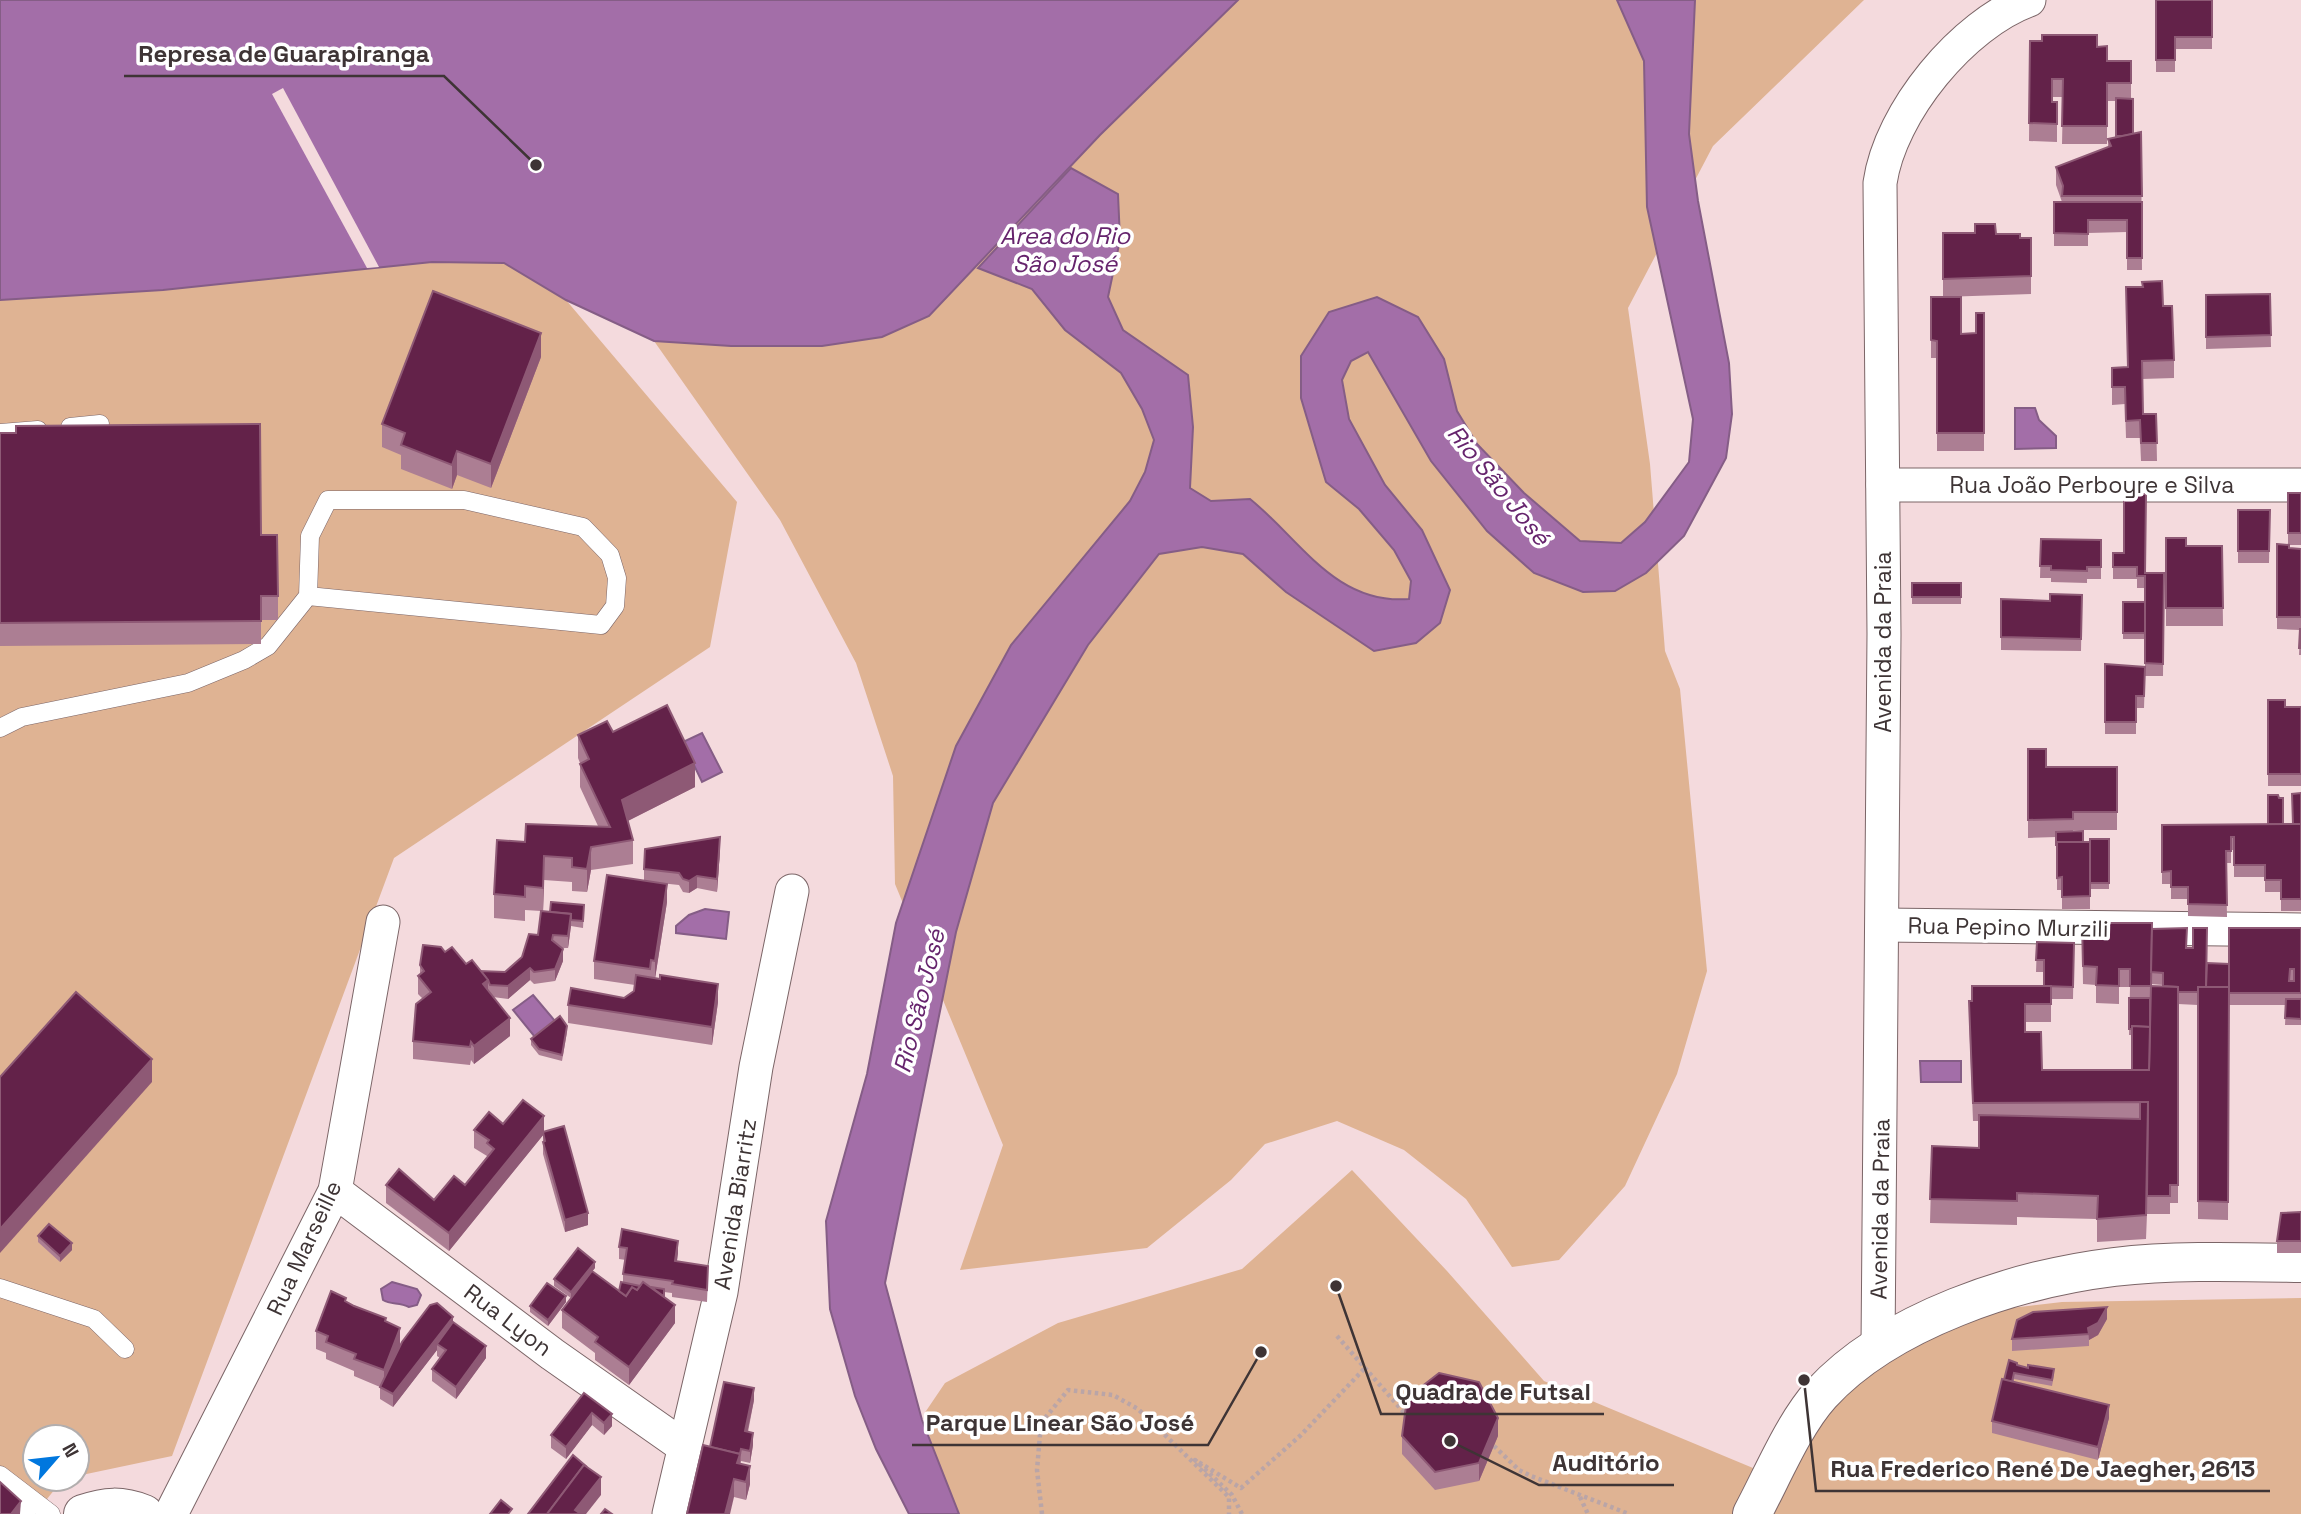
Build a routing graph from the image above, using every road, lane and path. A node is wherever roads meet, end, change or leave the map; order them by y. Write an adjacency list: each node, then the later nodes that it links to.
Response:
1 (2029, 0): 4 (street, Avenida da Praia)
2 (100, 424): 3 (lane)
3 (0, 433)
4 (1883, 485): 5 (street, Rua João Perboyre e Silva); 10 (street, Avenida da Praia)
5 (2301, 485)
6 (307, 596): 6 (lane); 7 (lane)
7 (0, 728)
8 (792, 891): 20 (street, Avenida Biarritz)
9 (383, 922): 12 (street, Rua Marseille)
10 (1883, 925): 11 (street, Rua Pepino Murzili); 16 (street, Avenida da Praia)
11 (2301, 930)
12 (335, 1191): 20 (street, Rua Lyon); 22 (street, Rua Marseille)
13 (2301, 1263): 16 (main road)
14 (0, 1288): 17 (lane)
15 (1337, 1336): 18 (path)
16 (1878, 1347): 36 (main road)
17 (125, 1349)
18 (1365, 1368): 19 (path); 33 (path)
19 (1408, 1416)
20 (684, 1446): 30 (street, Avenida Biarritz)
21 (1494, 1446): 24 (path)
22 (190, 1474): 25 (street); 29 (street, Rua Marseille)
23 (0, 1476): 26 (lane); 27 (lane)
24 (1580, 1496): 34 (path); 35 (path)
25 (135, 1510): 28 (main road)
26 (27, 1514)
27 (51, 1514)
28 (83, 1514)
29 (171, 1514)
30 (669, 1514)
31 (1042, 1514): 32 (path)
32 (1229, 1514)
33 (1242, 1514)
34 (1588, 1514)
35 (1629, 1514)
36 (1752, 1514)

